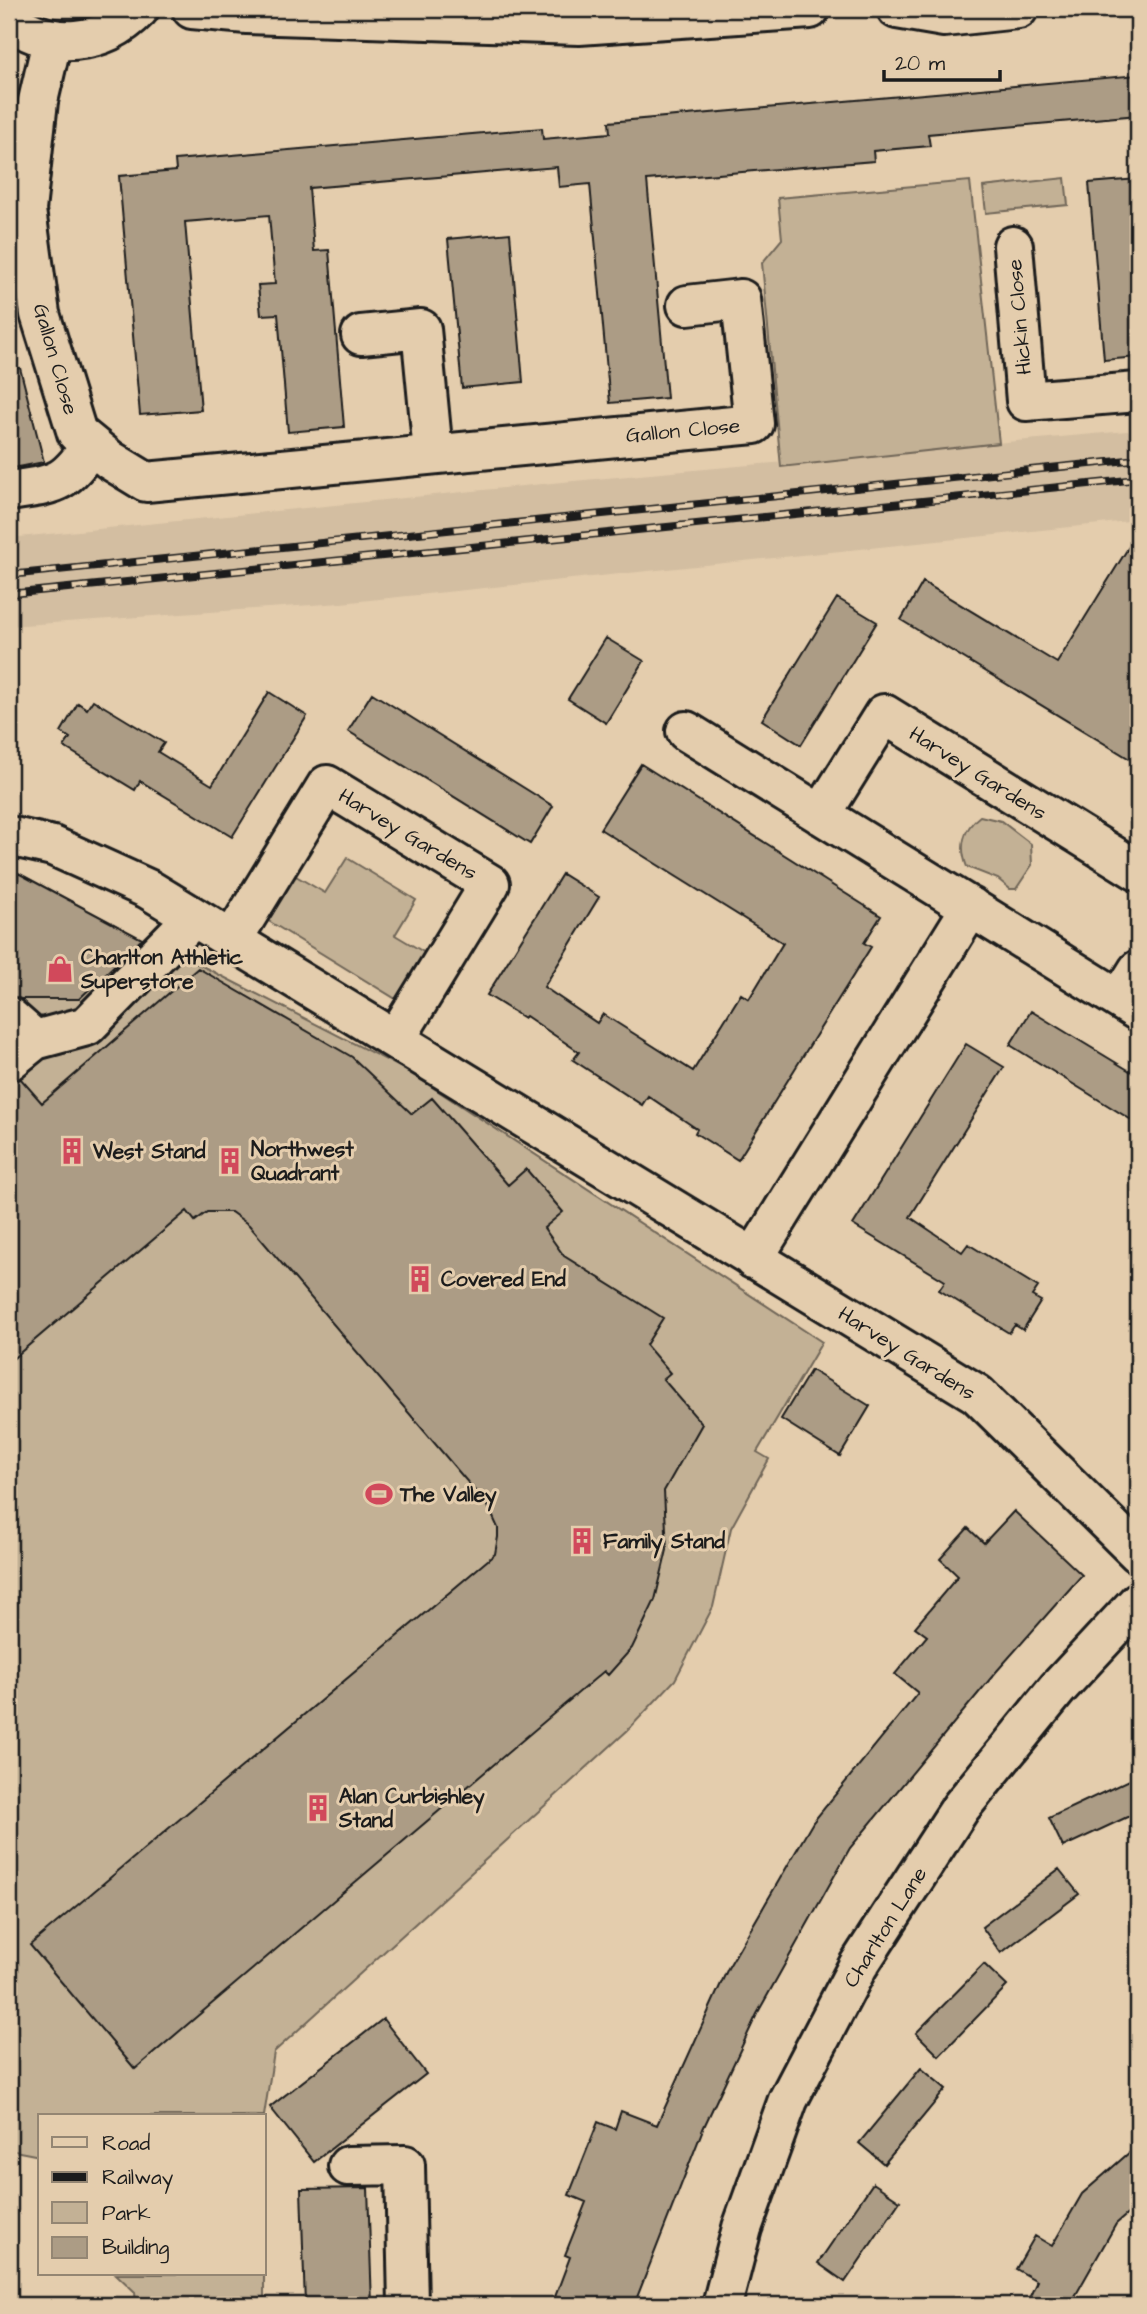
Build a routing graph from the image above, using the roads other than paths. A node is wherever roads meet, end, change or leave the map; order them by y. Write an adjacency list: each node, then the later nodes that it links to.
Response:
1 (139, 9): 7 (street)
2 (192, 9): 3 (street)
3 (810, 9)
4 (897, 9): 5 (street)
5 (1018, 9)
6 (9, 19): 7 (street)
7 (52, 41): 12 (street, Gallon Close)
8 (1013, 246): 11 (street, Hickin Close)
9 (687, 304): 13 (street, Gallon Close)
10 (361, 335): 13 (street)
11 (1138, 392)
12 (91, 445): 13 (street, Gallon Close); 14 (street)
13 (433, 453)
14 (9, 491)
15 (687, 731): 16 (street)
16 (821, 815): 18 (street, Harvey Gardens); 19 (street)
17 (9, 836): 20 (street, Harvey Gardens)
18 (1138, 871)
19 (971, 907): 22 (street); 25 (street)
20 (194, 917): 21 (street, Harvey Gardens); 24 (street)
21 (232, 940): 23 (street, Harvey Gardens); 23 (street, Harvey Gardens)
22 (1132, 993)
23 (396, 1038): 25 (street, Harvey Gardens)
24 (17, 1040)
25 (752, 1259): 26 (street, Harvey Gardens)
26 (1138, 1553)
27 (1138, 1602): 30 (street, Charlton Lane)
28 (348, 2166): 29 (street)
29 (408, 2305)
30 (722, 2305)

